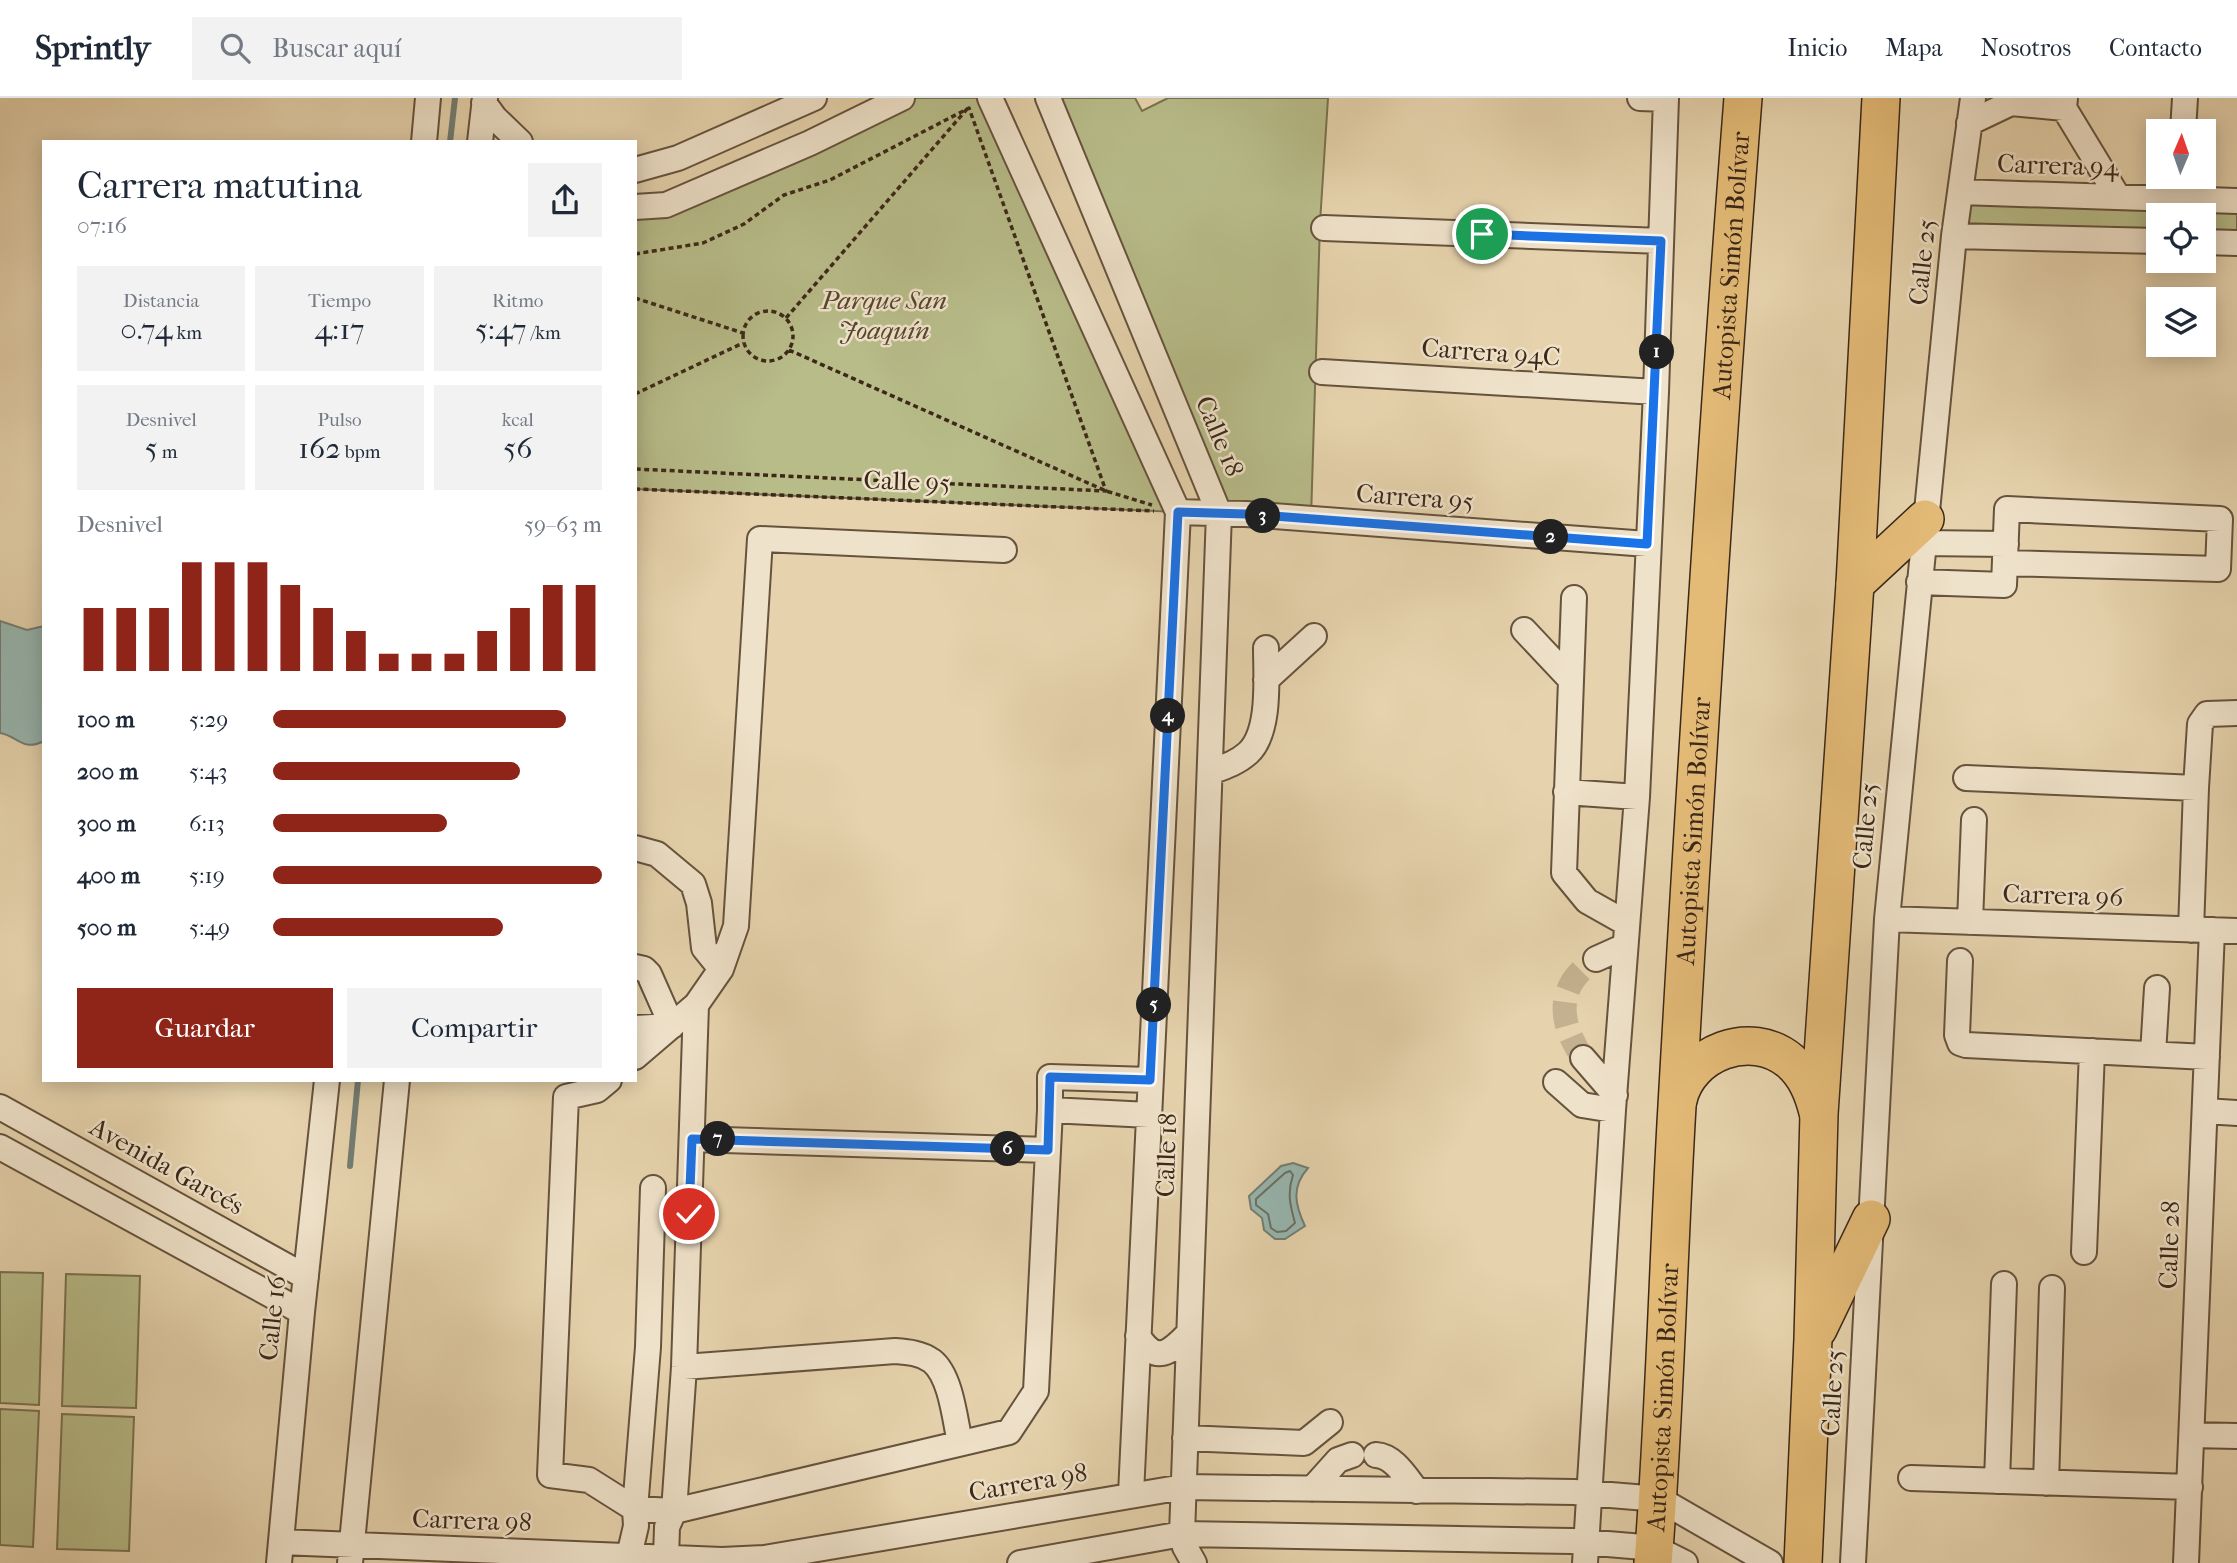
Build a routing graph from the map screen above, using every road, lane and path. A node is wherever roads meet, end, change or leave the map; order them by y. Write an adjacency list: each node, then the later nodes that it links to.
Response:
1 (428, 98): 17 (street)
2 (902, 98): 20 (street)
3 (1048, 98): 45 (street, Calle 18)
4 (1640, 98): 5 (street)
5 (1666, 98): 28 (street)
6 (1743, 98): 91 (highway, Autopista Simón Bolívar)
7 (1881, 98): 51 (highway)
8 (1973, 98): 16 (street, Calle 25)
9 (2185, 98): 15 (street)
10 (487, 100): 18 (street); 19 (street)
11 (2011, 101): 14 (street); 16 (street)
12 (803, 103): 20 (street); 21 (street)
13 (979, 103): 32 (path); 34 (path); 43 (path); 44 (street, Calle 18)
14 (2064, 103): 23 (street)
15 (2184, 119)
16 (1969, 123): 22 (street, Calle 25)
17 (424, 140)
18 (481, 140)
19 (518, 140)
20 (810, 143): 25 (street)
21 (637, 169)
22 (1960, 192): 23 (street, Carrera 94); 27 (street, Calle 25)
23 (2118, 197): 24 (street, Carrera 94)
24 (2237, 201)
25 (637, 207)
26 (1324, 228): 28 (street)
27 (1954, 236): 29 (street); 46 (street, Calle 25)
28 (1661, 241): 39 (street)
29 (2146, 241)
30 (2216, 243): 31 (street)
31 (2237, 243)
32 (637, 254)
33 (637, 299): 35 (path)
34 (786, 318): 35 (path); 37 (path)
35 (743, 333): 36 (path)
36 (743, 343): 37 (path); 40 (path)
37 (789, 350): 43 (path)
38 (1322, 372): 39 (street, Carrera 94C)
39 (1656, 392): 47 (street)
40 (637, 393)
41 (637, 469): 43 (path)
42 (637, 489): 44 (path, Calle 95)
43 (1106, 491): 44 (path)
44 (1178, 512): 45 (street, Carrera 95); 84 (street, Calle 18)
45 (1219, 513): 47 (street, Carrera 95); 59 (street, Calle 18)
46 (1924, 531): 49 (street); 50 (street, Calle 25); 51 (highway)
47 (1647, 544): 63 (street)
48 (1004, 550): 74 (street)
49 (2005, 554): 49 (street); 50 (street)
50 (1919, 582): 66 (street, Calle 25)
51 (1855, 584): 95 (highway)
52 (1574, 598): 57 (street)
53 (1524, 630): 57 (street)
54 (1314, 636): 56 (street)
55 (1266, 648): 56 (street)
56 (1266, 680): 59 (street)
57 (1571, 680): 62 (street)
58 (2237, 713): 61 (street, Calle 28)
59 (1210, 772): 112 (street, Calle 18)
60 (1966, 778): 61 (street)
61 (2196, 788): 68 (street, Calle 28)
62 (1566, 792): 63 (street); 70 (street)
63 (1637, 797): 70 (street)
64 (1974, 820): 67 (street)
65 (637, 849): 74 (street)
66 (1887, 919): 67 (street, Carrera 96); 106 (street, Calle 25)
67 (1970, 922): 68 (street, Carrera 96)
68 (2201, 930): 69 (street, Carrera 96); 82 (street, Calle 28)
69 (2237, 931)
70 (1625, 935): 71 (street); 89 (street)
71 (1596, 959)
72 (1960, 961): 79 (street)
73 (637, 967): 77 (street)
74 (721, 969): 76 (street)
75 (2157, 988): 80 (street)
76 (696, 1005): 77 (street); 98 (street)
77 (672, 1026): 78 (street); 81 (street)
78 (637, 1028)
79 (2091, 1051): 80 (street); 107 (street)
80 (2153, 1054): 82 (street)
81 (637, 1055)
82 (2207, 1057): 93 (street, Calle 28)
83 (1583, 1058): 89 (street)
84 (1150, 1080): 92 (street); 96 (street, Calle 18)
85 (327, 1082): 108 (street, Calle 16)
86 (397, 1082): 136 (street)
87 (607, 1082): 131 (street)
88 (1556, 1082): 89 (street)
89 (1614, 1102): 128 (street)
90 (0, 1107): 97 (street, Avenida Garcés)
91 (1676, 1108): 95 (highway); 130 (highway, Autopista Simón Bolívar)
92 (1050, 1110): 96 (street); 100 (street)
93 (2205, 1111): 94 (street); 117 (street, Calle 28)
94 (2237, 1113)
95 (1819, 1114): 114 (highway)
96 (1149, 1115): 113 (street, Calle 18)
97 (43, 1130): 101 (street); 102 (street, Avenida Garcés)
98 (692, 1139): 100 (street); 115 (street)
99 (0, 1147): 101 (street)
100 (1048, 1150): 120 (street)
101 (25, 1161): 104 (street)
102 (121, 1174): 104 (street); 105 (street); 108 (street, Avenida Garcés)
103 (653, 1188): 131 (street)
104 (89, 1195): 105 (street)
105 (114, 1209): 111 (street)
106 (1871, 1219): 114 (highway); 145 (street, Calle 25)
107 (2084, 1252)
108 (306, 1278): 111 (street, Calle 16)
109 (2004, 1284): 122 (street)
110 (2052, 1289): 123 (street)
111 (302, 1312): 134 (street, Calle 16)
112 (1189, 1333): 113 (street); 119 (street, Calle 18)
113 (1138, 1336): 129 (street, Calle 18)
114 (1813, 1339): 144 (highway)
115 (684, 1367): 120 (street); 132 (street)
116 (1330, 1422): 119 (street)
117 (2192, 1434): 118 (street); 125 (street, Calle 28)
118 (2237, 1436)
119 (1185, 1438): 124 (street, Calle 18)
120 (960, 1443): 132 (street)
121 (1911, 1478): 122 (street)
122 (1997, 1481): 123 (street)
123 (2046, 1483): 125 (street)
124 (1183, 1487): 126 (street, Carrera 98); 129 (street, Carrera 98); 133 (street, Calle 18)
125 (2190, 1487): 146 (street, Calle 28)
126 (1312, 1489): 127 (street, Carrera 98); 127 (street)
127 (1417, 1491): 128 (street, Carrera 98)
128 (1589, 1493): 130 (street, Carrera 98); 135 (street)
129 (1131, 1494): 138 (street, Carrera 98)
130 (1659, 1499): 139 (highway, Autopista Simón Bolívar); 143 (street, Carrera 98)
131 (635, 1508): 132 (street); 137 (street)
132 (674, 1511): 138 (street)
133 (1182, 1534): 135 (street); 141 (street); 142 (street)
134 (280, 1552): 136 (street, Carrera 98)
135 (1586, 1552): 139 (street)
136 (351, 1554): 140 (street, Carrera 98)
137 (629, 1556): 138 (street, Carrera 98); 140 (street, Carrera 98)
138 (666, 1558)
139 (1664, 1558)
140 (568, 1559)
141 (1020, 1563)
142 (1194, 1563)
143 (1770, 1563)
144 (1803, 1563)
145 (1853, 1563)
146 (2186, 1563)

